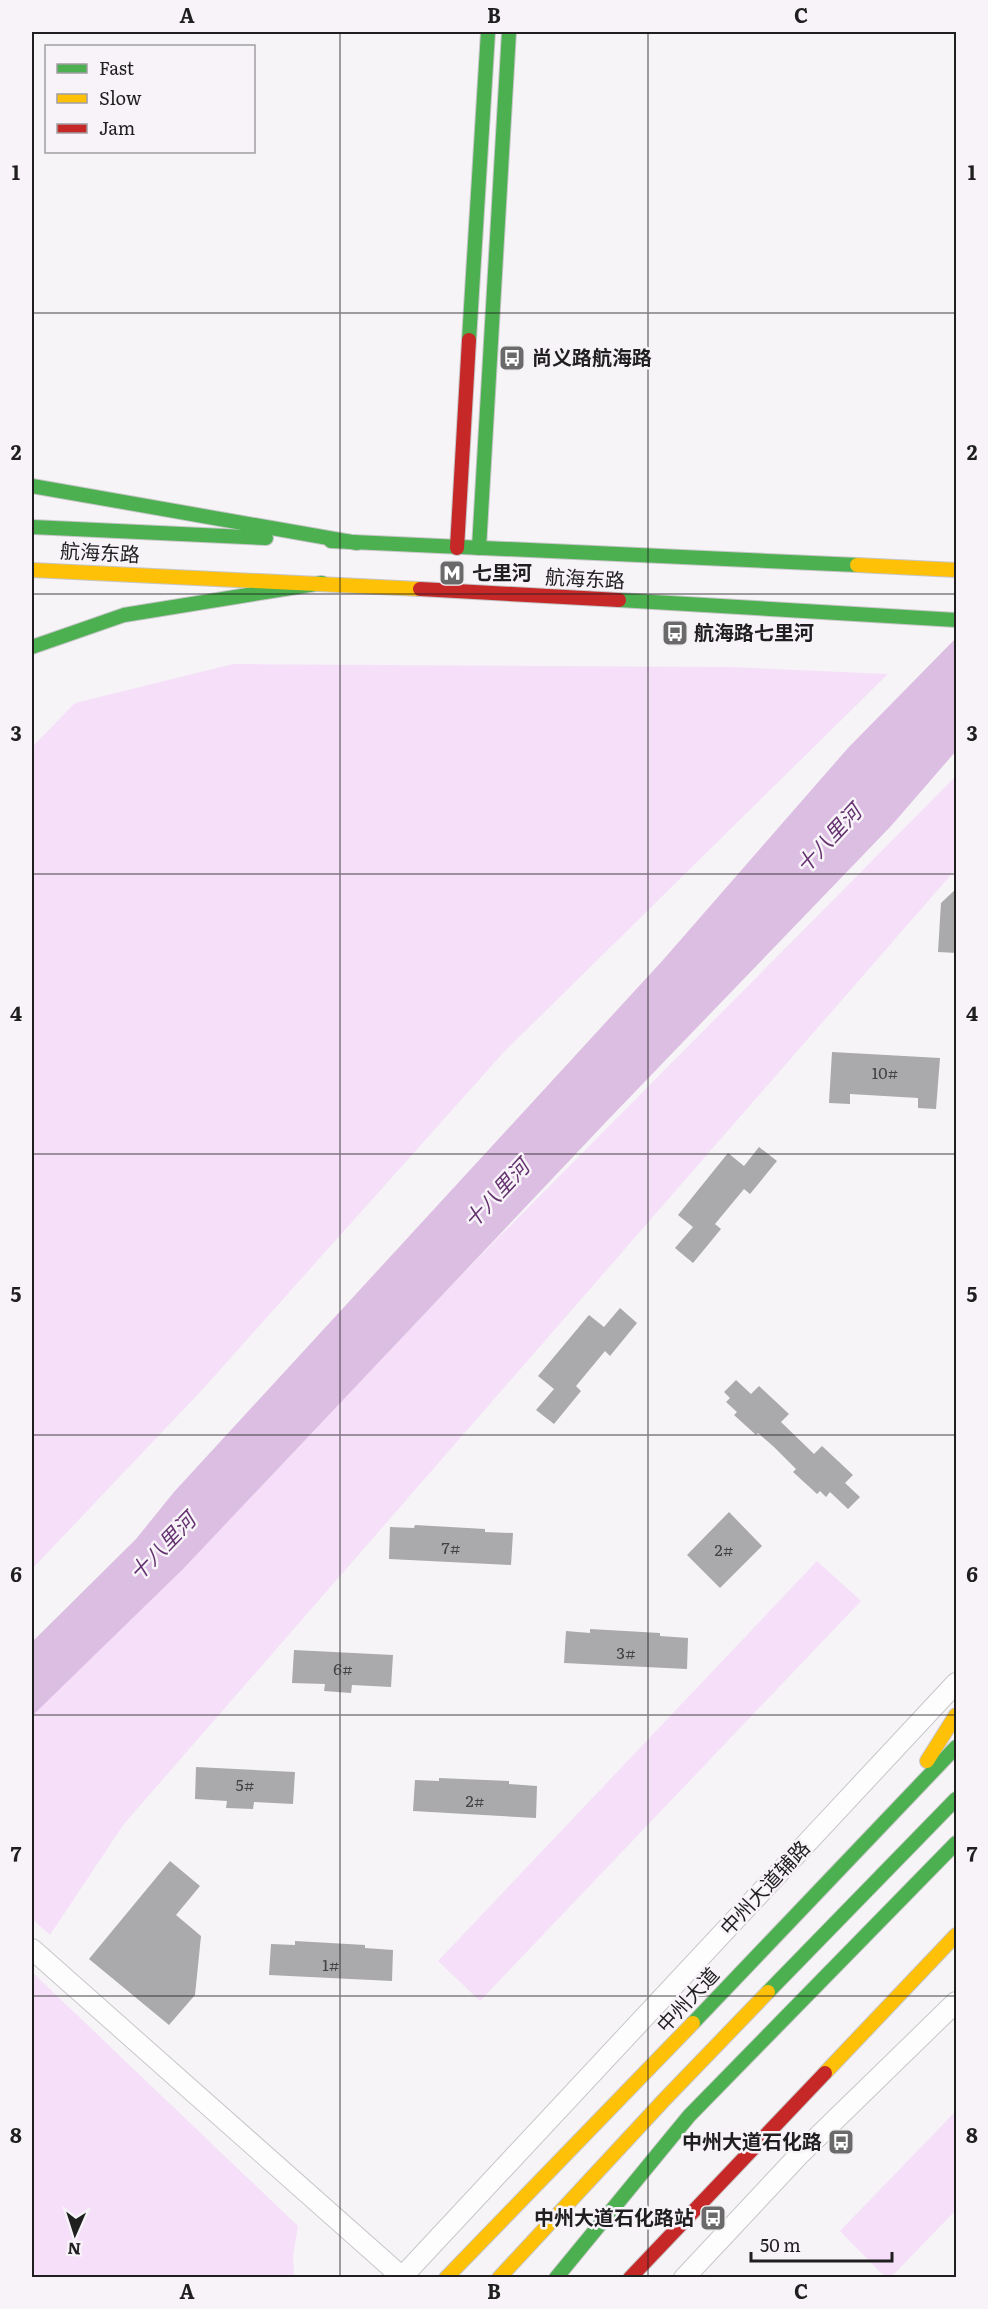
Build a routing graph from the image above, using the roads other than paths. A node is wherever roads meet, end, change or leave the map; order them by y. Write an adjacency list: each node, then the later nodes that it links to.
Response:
1 (488, 32): 6 (main road)
2 (509, 32): 7 (main road)
3 (32, 486): 5 (main road)
4 (32, 527): 5 (main road, 航海东路)
5 (357, 543): 6 (main road, 航海东路)
6 (457, 548): 7 (main road, 航海东路)
7 (479, 549): 9 (main road, 航海东路)
8 (32, 570): 10 (main road, 航海东路)
9 (957, 570)
10 (322, 583): 11 (main road, 航海东路); 12 (main road)
11 (957, 620)
12 (32, 647)
13 (957, 1683): 22 (street, 中州大道辅路)
14 (957, 1715): 17 (main road)
15 (957, 1747): 17 (main road, 中州大道)
16 (957, 1799): 24 (main road)
17 (895, 1811): 23 (main road, 中州大道)
18 (957, 1843): 25 (main road)
19 (957, 1935): 26 (main road)
20 (32, 1949): 22 (street)
21 (957, 2002): 27 (street)
22 (402, 2277)
23 (446, 2277)
24 (499, 2277)
25 (556, 2277)
26 (630, 2277)
27 (684, 2277)

